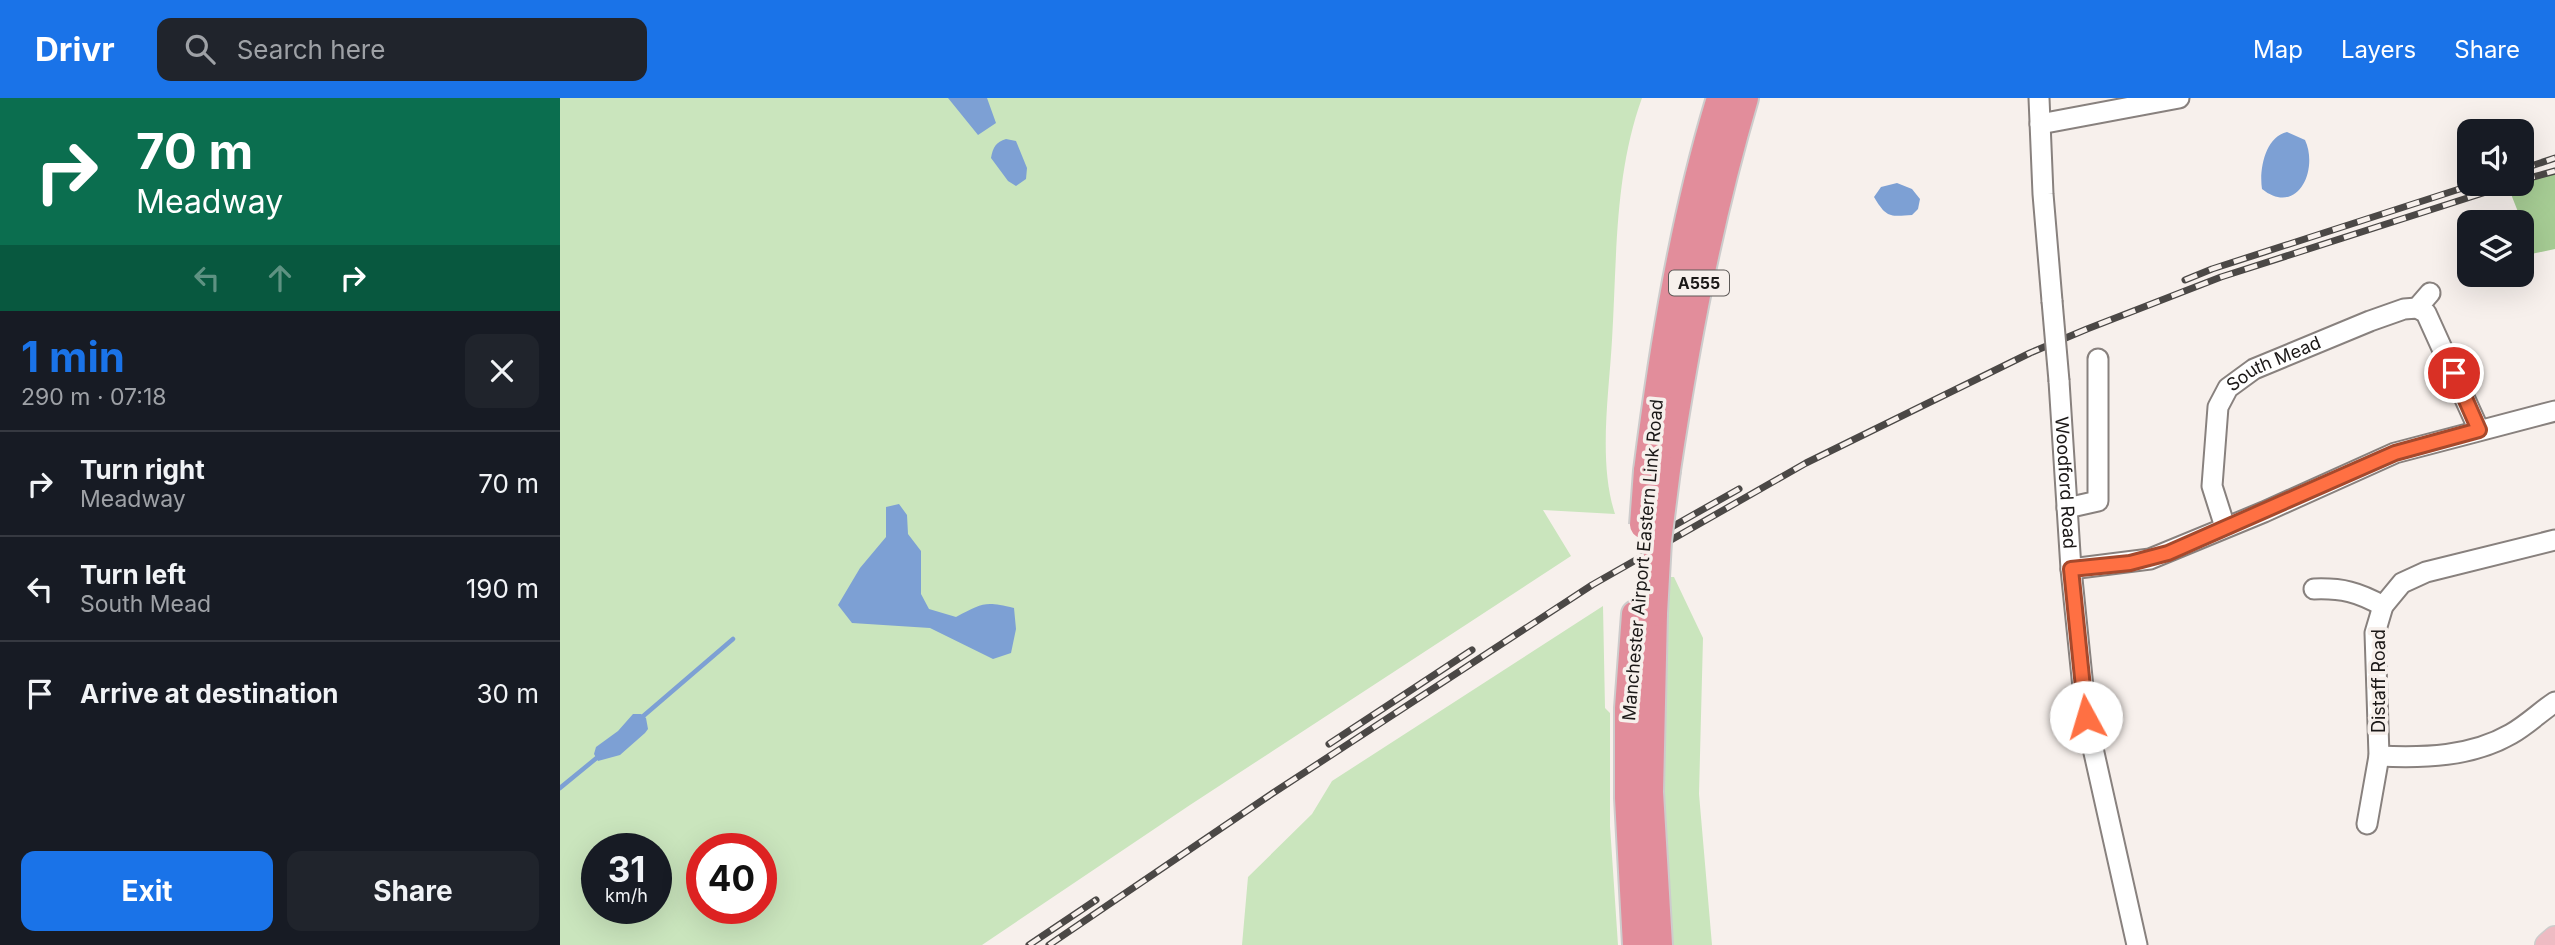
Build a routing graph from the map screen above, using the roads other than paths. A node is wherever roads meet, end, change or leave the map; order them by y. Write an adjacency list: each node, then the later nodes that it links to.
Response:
1 (1720, 98): 9 (highway, Manchester Airport Eastern Link Road / A555)
2 (1745, 98): 9 (highway, Manchester Airport Eastern Link Road / A555)
3 (2039, 98): 5 (street, Woodford Road)
4 (2179, 98): 5 (street)
5 (2040, 124): 10 (street, Woodford Road, bridge)
6 (2098, 359): 10 (street)
7 (2555, 411): 8 (street)
8 (2479, 430): 11 (street); 11 (street, South Mead)
9 (1657, 470): 16 (highway, Manchester Airport Eastern Link Road / A555, bridge)
10 (2067, 508): 13 (street, Woodford Road)
11 (2225, 527): 13 (street)
12 (2555, 540): 15 (street, Distaff Road)
13 (2071, 569): 23 (street, Woodford Road)
14 (2314, 589): 15 (street)
15 (2383, 606): 18 (street, Distaff Road)
16 (1645, 613): 21 (highway, Manchester Airport Eastern Link Road / A555); 22 (highway, Manchester Airport Eastern Link Road / A555)
17 (2555, 702): 18 (street, Distaff Road)
18 (2379, 756): 19 (street)
19 (2367, 824)
20 (2555, 938): 24 (main road)
21 (1636, 945)
22 (1659, 945)
23 (2137, 945)
24 (2547, 945)

